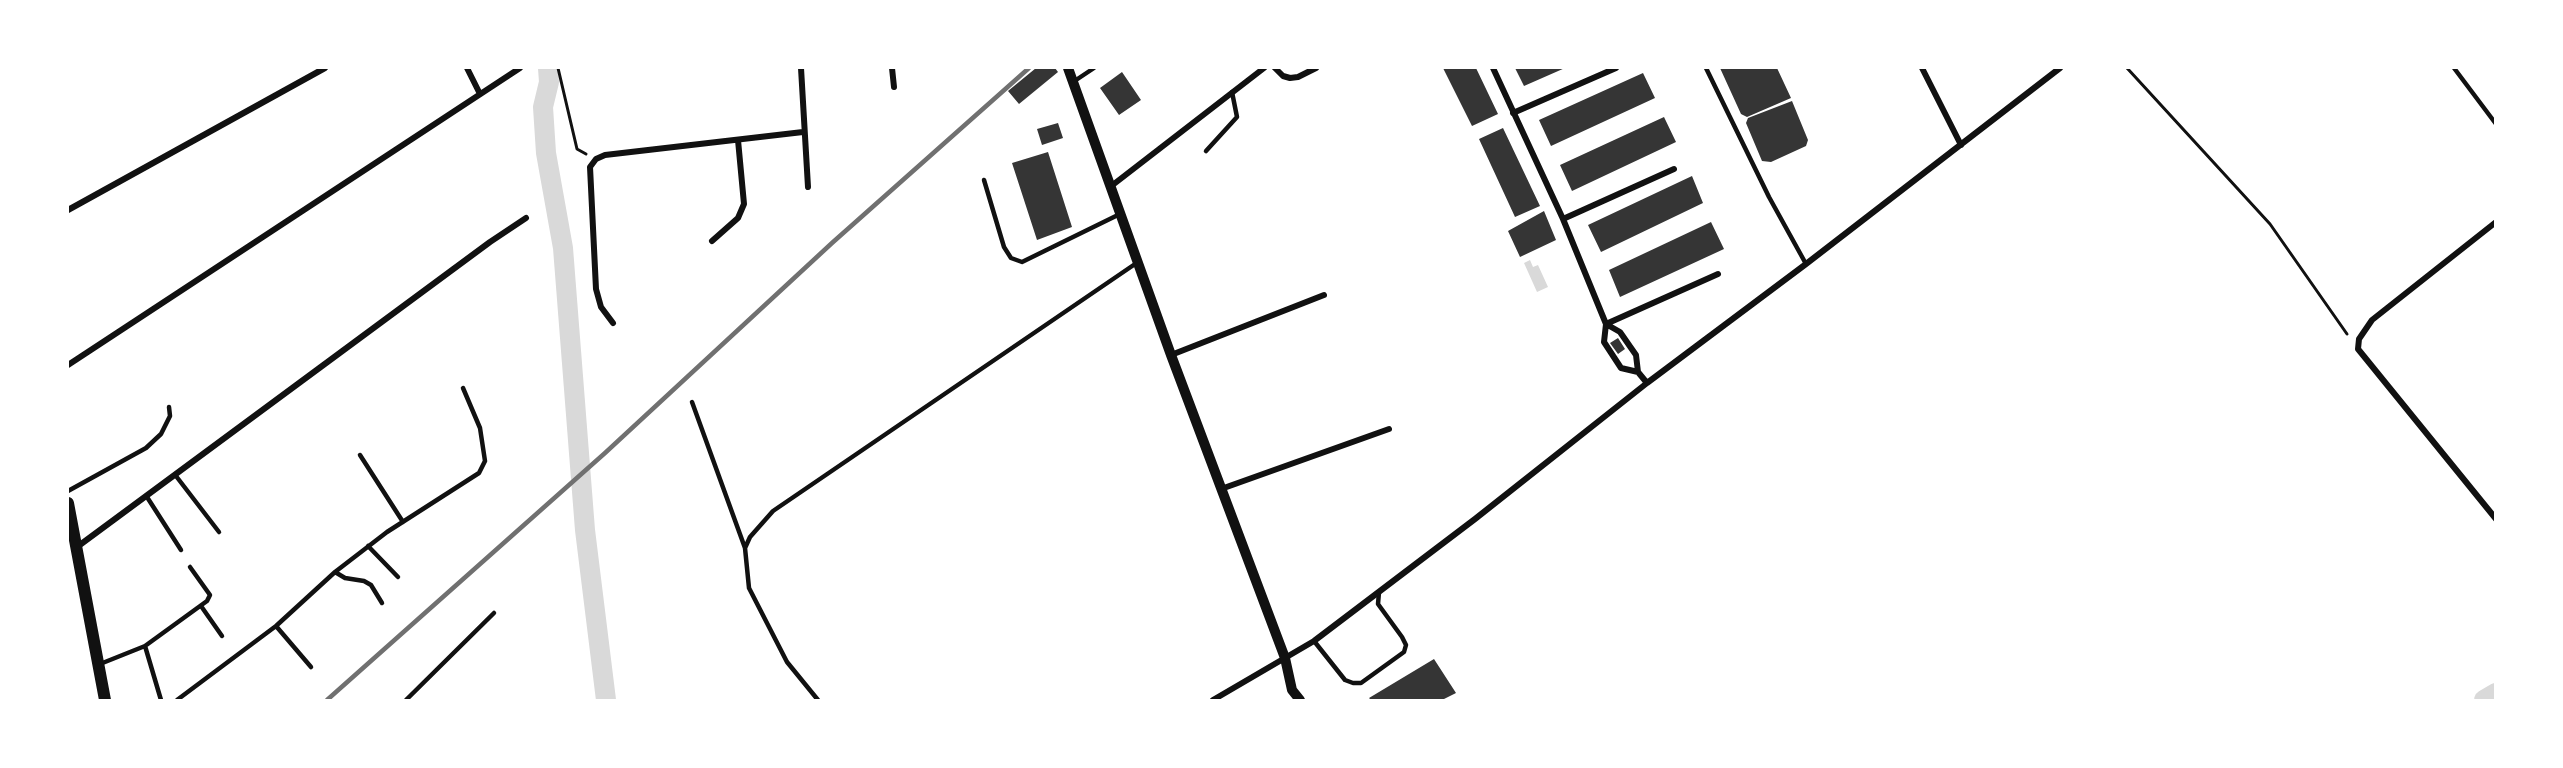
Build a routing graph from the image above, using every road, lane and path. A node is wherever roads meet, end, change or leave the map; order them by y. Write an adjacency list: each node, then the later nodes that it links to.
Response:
1 (325, 68): 34 (street)
2 (467, 68): 22 (street)
3 (520, 68): 22 (street)
4 (558, 68): 29 (path)
5 (801, 68): 25 (street)
6 (892, 68): 20 (street)
7 (1068, 68): 19 (street)
8 (1094, 68): 19 (lane)
9 (1264, 68): 21 (street)
10 (1275, 68): 11 (street)
11 (1316, 68)
12 (1492, 68): 23 (street)
13 (1616, 68): 23 (street)
14 (1706, 68): 41 (lane)
15 (1923, 68): 27 (street)
16 (2060, 68): 27 (street)
17 (2127, 68): 46 (path)
18 (2454, 68): 24 (lane)
19 (1073, 82): 33 (street)
20 (894, 87)
21 (1232, 92): 28 (lane); 33 (street)
22 (480, 94): 48 (street)
23 (1513, 113): 37 (street)
24 (2496, 124)
25 (803, 132): 26 (street); 32 (street)
26 (738, 140): 29 (street); 39 (street)
27 (1961, 145): 41 (street)
28 (1206, 151)
29 (596, 159): 44 (street)
30 (1674, 169): 37 (street)
31 (984, 180): 35 (lane)
32 (808, 187)
33 (1110, 187): 35 (street)
34 (68, 210)
35 (1120, 214): 40 (street)
36 (526, 218): 56 (street)
37 (1563, 219): 45 (street)
38 (2496, 222): 46 (street)
39 (712, 241)
40 (1138, 262): 47 (street); 66 (lane)
41 (1806, 264): 50 (street)
42 (1718, 274): 45 (street)
43 (1324, 295): 47 (street)
44 (613, 323)
45 (1606, 324): 49 (street); 49 (street)
46 (2358, 349): 61 (street)
47 (1171, 356): 57 (street)
48 (68, 365)
49 (1638, 372): 50 (street)
50 (1647, 383): 71 (street)
51 (463, 388): 62 (lane)
52 (692, 402): 66 (lane)
53 (169, 407): 58 (lane)
54 (1389, 429): 57 (street)
55 (360, 455): 62 (lane)
56 (176, 476): 59 (street); 63 (lane)
57 (1221, 490): 79 (street)
58 (68, 491)
59 (147, 497): 65 (street); 67 (lane)
60 (68, 502): 65 (main road)
61 (2496, 519)
62 (403, 522): 64 (lane)
63 (219, 532)
64 (368, 546): 69 (lane); 70 (lane)
65 (77, 547): 80 (main road)
66 (745, 548): 86 (lane)
67 (181, 550)
68 (190, 567): 73 (lane)
69 (335, 572): 72 (lane); 75 (lane)
70 (398, 577)
71 (1379, 590): 77 (street); 77 (lane)
72 (382, 603)
73 (201, 606): 76 (lane); 78 (lane)
74 (494, 612): 85 (lane)
75 (276, 626): 81 (lane); 84 (lane)
76 (222, 636)
77 (1314, 641): 79 (street)
78 (145, 646): 80 (lane); 83 (lane)
79 (1285, 658): 87 (street); 88 (street)
80 (98, 665): 82 (main road)
81 (311, 668)
82 (105, 700)
83 (161, 700)
84 (177, 700)
85 (406, 700)
86 (818, 700)
87 (1214, 700)
88 (1300, 700)

